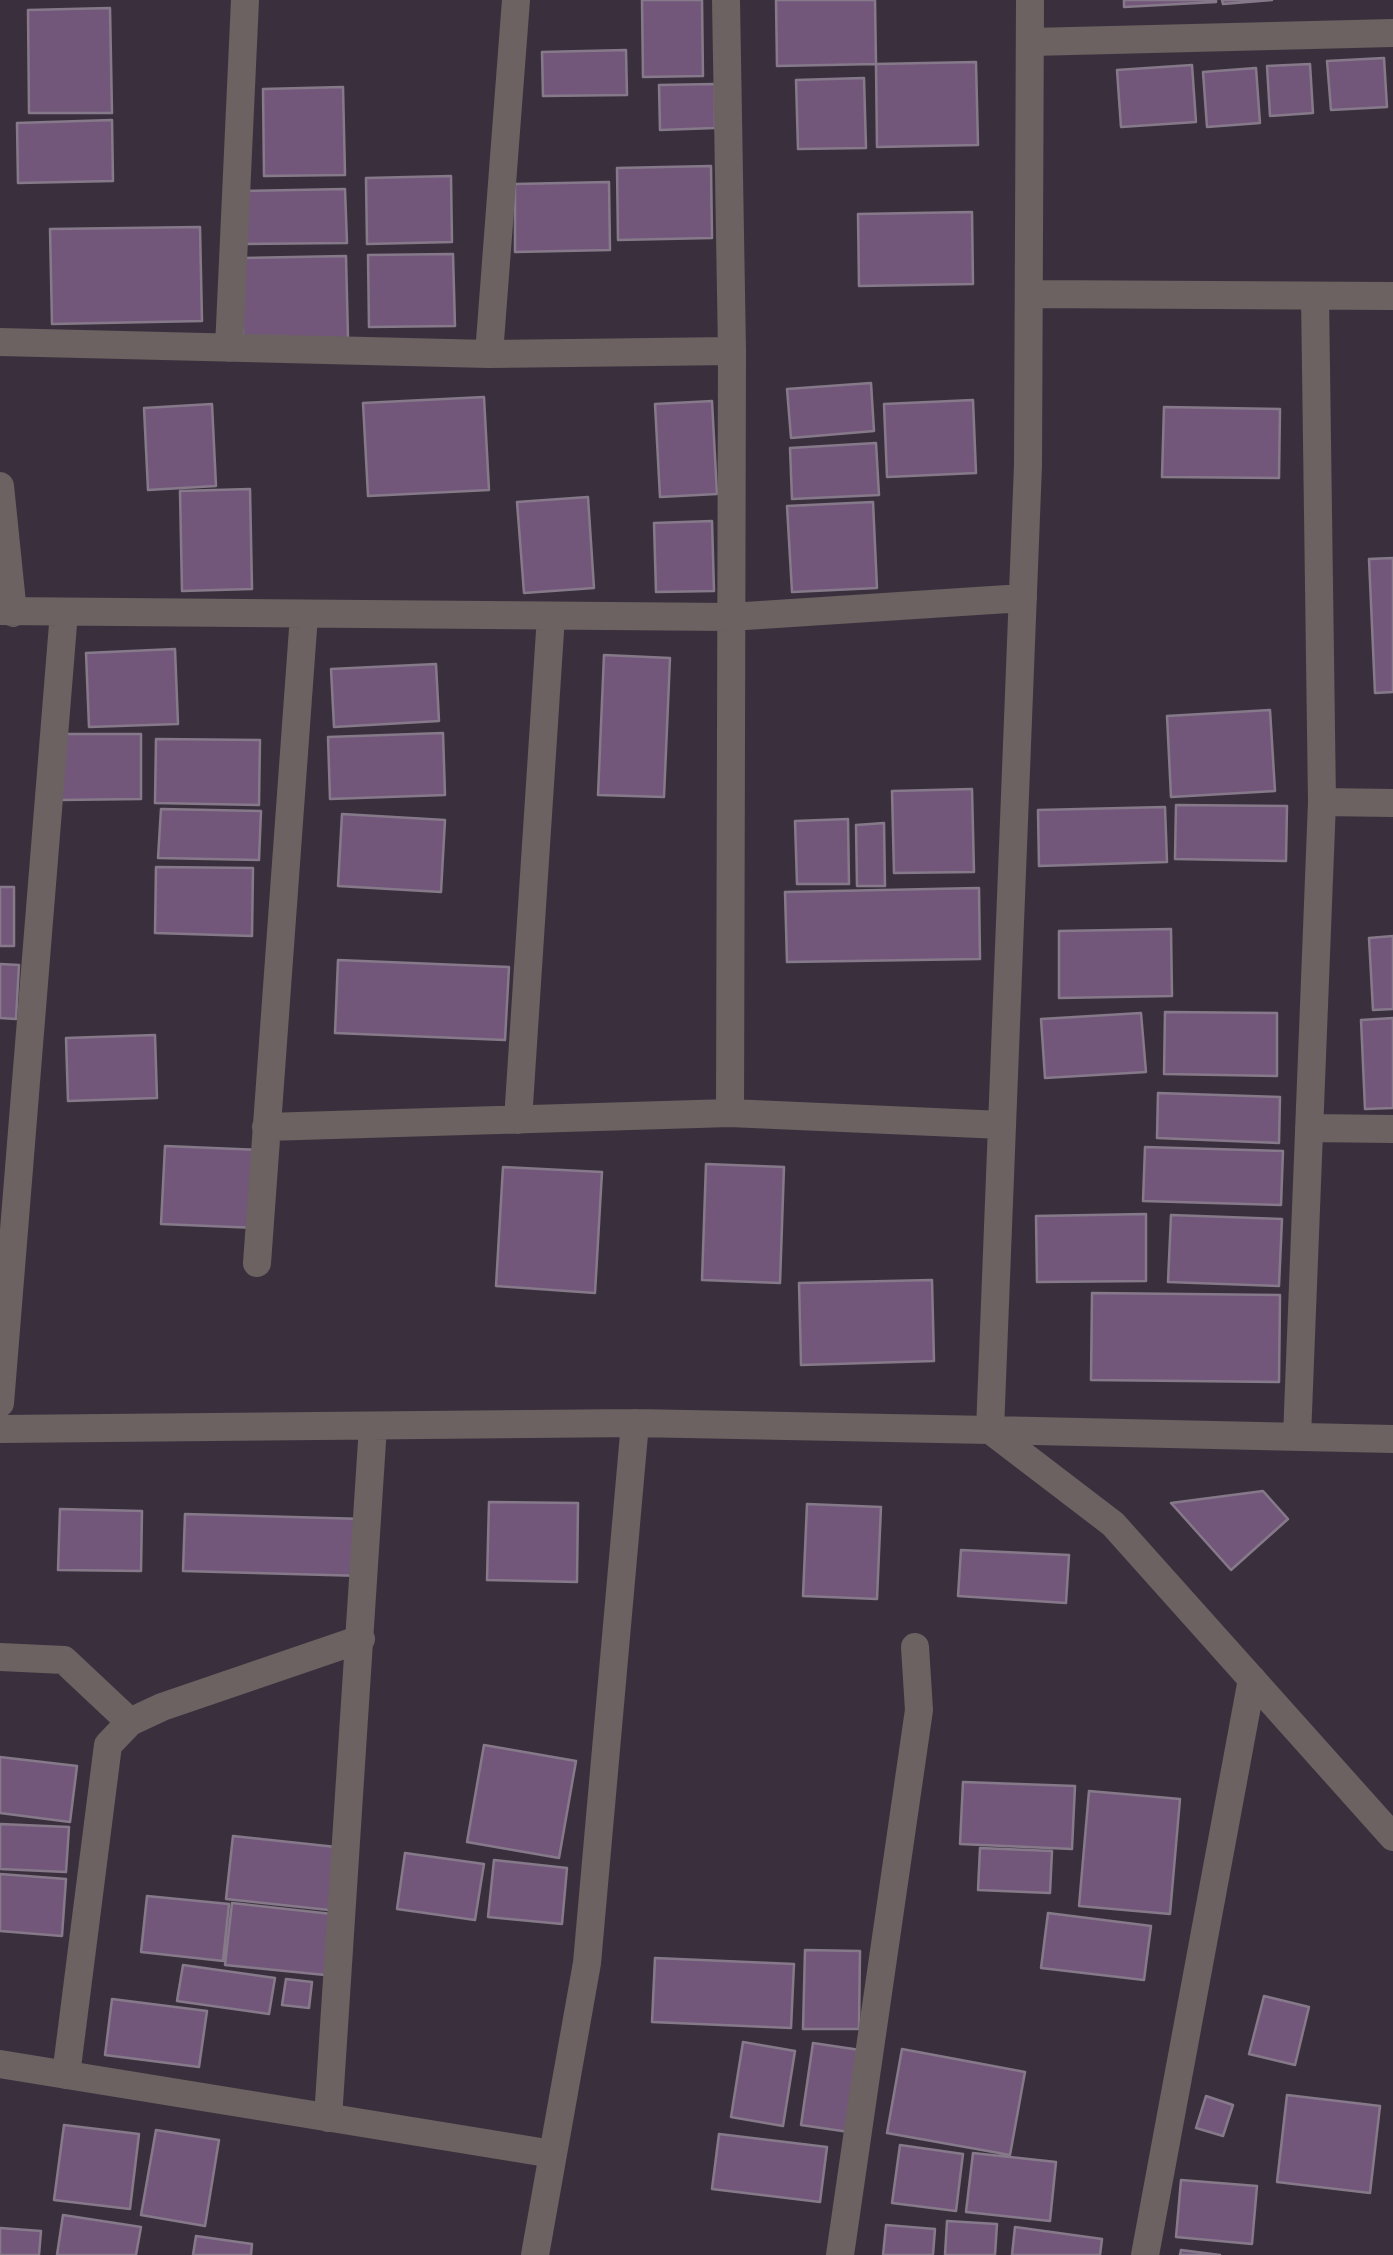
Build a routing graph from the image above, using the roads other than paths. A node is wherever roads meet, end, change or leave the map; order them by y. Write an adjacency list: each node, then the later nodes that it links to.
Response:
1 (245, 0): 11 (street)
2 (516, 0): 13 (street)
3 (726, 0): 12 (street)
4 (1030, 0): 6 (street)
5 (1393, 33): 6 (street)
6 (1032, 42): 7 (street)
7 (1030, 294): 8 (street); 15 (street)
8 (1314, 296): 9 (street); 21 (street)
9 (1393, 296)
10 (0, 342): 11 (street)
11 (229, 348): 13 (street)
12 (732, 351): 13 (street); 20 (street)
13 (489, 354)
14 (0, 486): 16 (street)
15 (1023, 598): 20 (street); 25 (street)
16 (6, 612): 17 (street)
17 (64, 612): 18 (street); 30 (street)
18 (304, 614): 19 (street); 26 (street)
19 (551, 616): 20 (street); 24 (street)
20 (730, 617): 23 (street)
21 (1322, 802): 22 (street); 27 (street)
22 (1393, 803)
23 (730, 1114): 24 (street); 25 (street)
24 (518, 1120): 26 (street)
25 (1002, 1125): 34 (street)
26 (266, 1127): 29 (street)
27 (1308, 1128): 28 (street); 35 (street)
28 (1393, 1129)
29 (256, 1264)
30 (0, 1403)
31 (634, 1424): 32 (street); 34 (street); 46 (street)
32 (373, 1426): 33 (street); 37 (street)
33 (0, 1429)
34 (990, 1430): 35 (street); 40 (street)
35 (1297, 1437): 36 (street)
36 (1393, 1439)
37 (361, 1639): 41 (street); 45 (street)
38 (915, 1648): 48 (street)
39 (0, 1657): 41 (street)
40 (1252, 1678): 42 (street); 49 (street)
41 (130, 1722): 44 (street)
42 (1393, 1837)
43 (0, 2064): 44 (street)
44 (66, 2075): 45 (street)
45 (328, 2118): 46 (street)
46 (552, 2154): 47 (street)
47 (535, 2255)
48 (840, 2255)
49 (1145, 2255)

